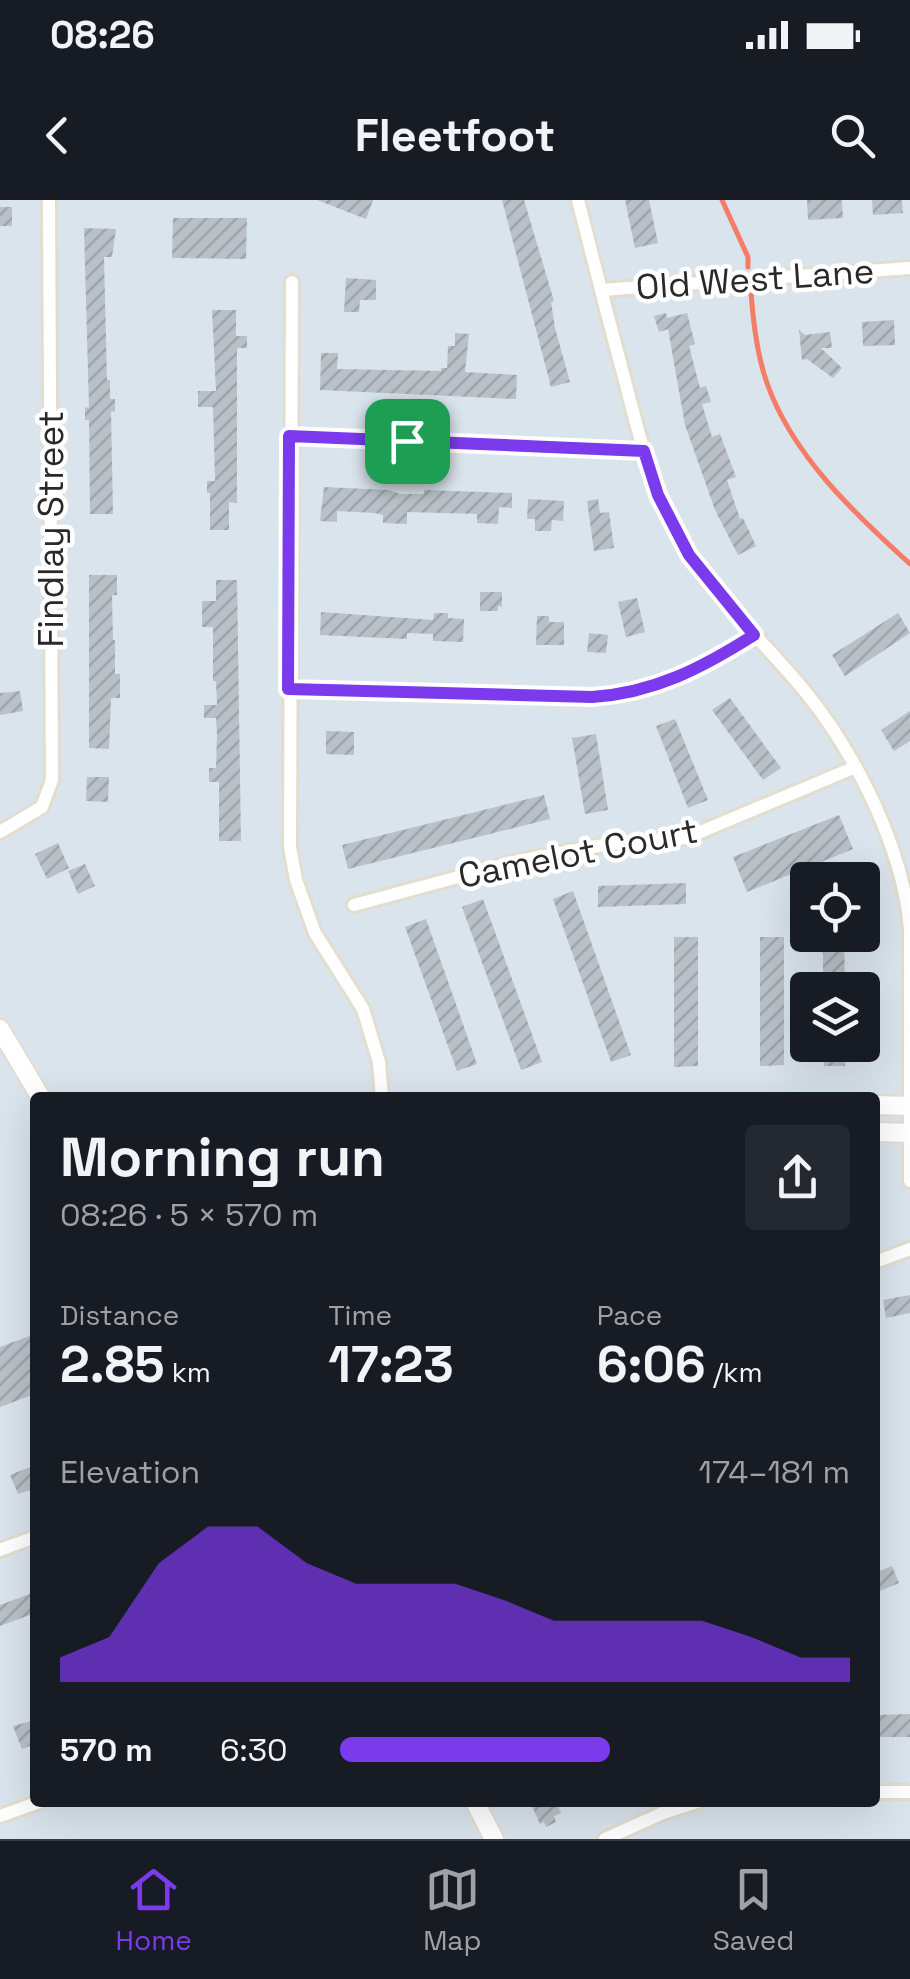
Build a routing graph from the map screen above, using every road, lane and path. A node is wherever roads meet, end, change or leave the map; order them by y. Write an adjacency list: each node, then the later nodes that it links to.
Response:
1 (49, 200): 11 (street, Findlay Street)
2 (578, 200): 5 (street)
3 (910, 268): 5 (street, Old West Lane)
4 (292, 282): 6 (street)
5 (601, 290): 7 (street)
6 (289, 436): 7 (street); 9 (street)
7 (644, 451): 8 (street)
8 (754, 635): 9 (street); 10 (street)
9 (288, 689): 16 (street)
10 (853, 768): 12 (street, Camelot Court); 13 (street)
11 (0, 832)
12 (354, 905)
13 (910, 930): 18 (street)
14 (0, 1029): 15 (main road)
15 (37, 1092)
16 (382, 1092)
17 (880, 1106): 18 (main road)
18 (909, 1106): 20 (street)
19 (880, 1132): 20 (main road)
20 (910, 1133): 21 (street)
21 (910, 1181)
22 (910, 1249): 23 (street)
23 (880, 1260)
24 (30, 1539): 25 (street)
25 (0, 1550)
26 (880, 1792): 27 (street)
27 (910, 1792)
28 (30, 1805): 31 (street)
29 (477, 1807): 32 (main road)
30 (680, 1807): 33 (street)
31 (0, 1816)
32 (494, 1839)
33 (605, 1839)

